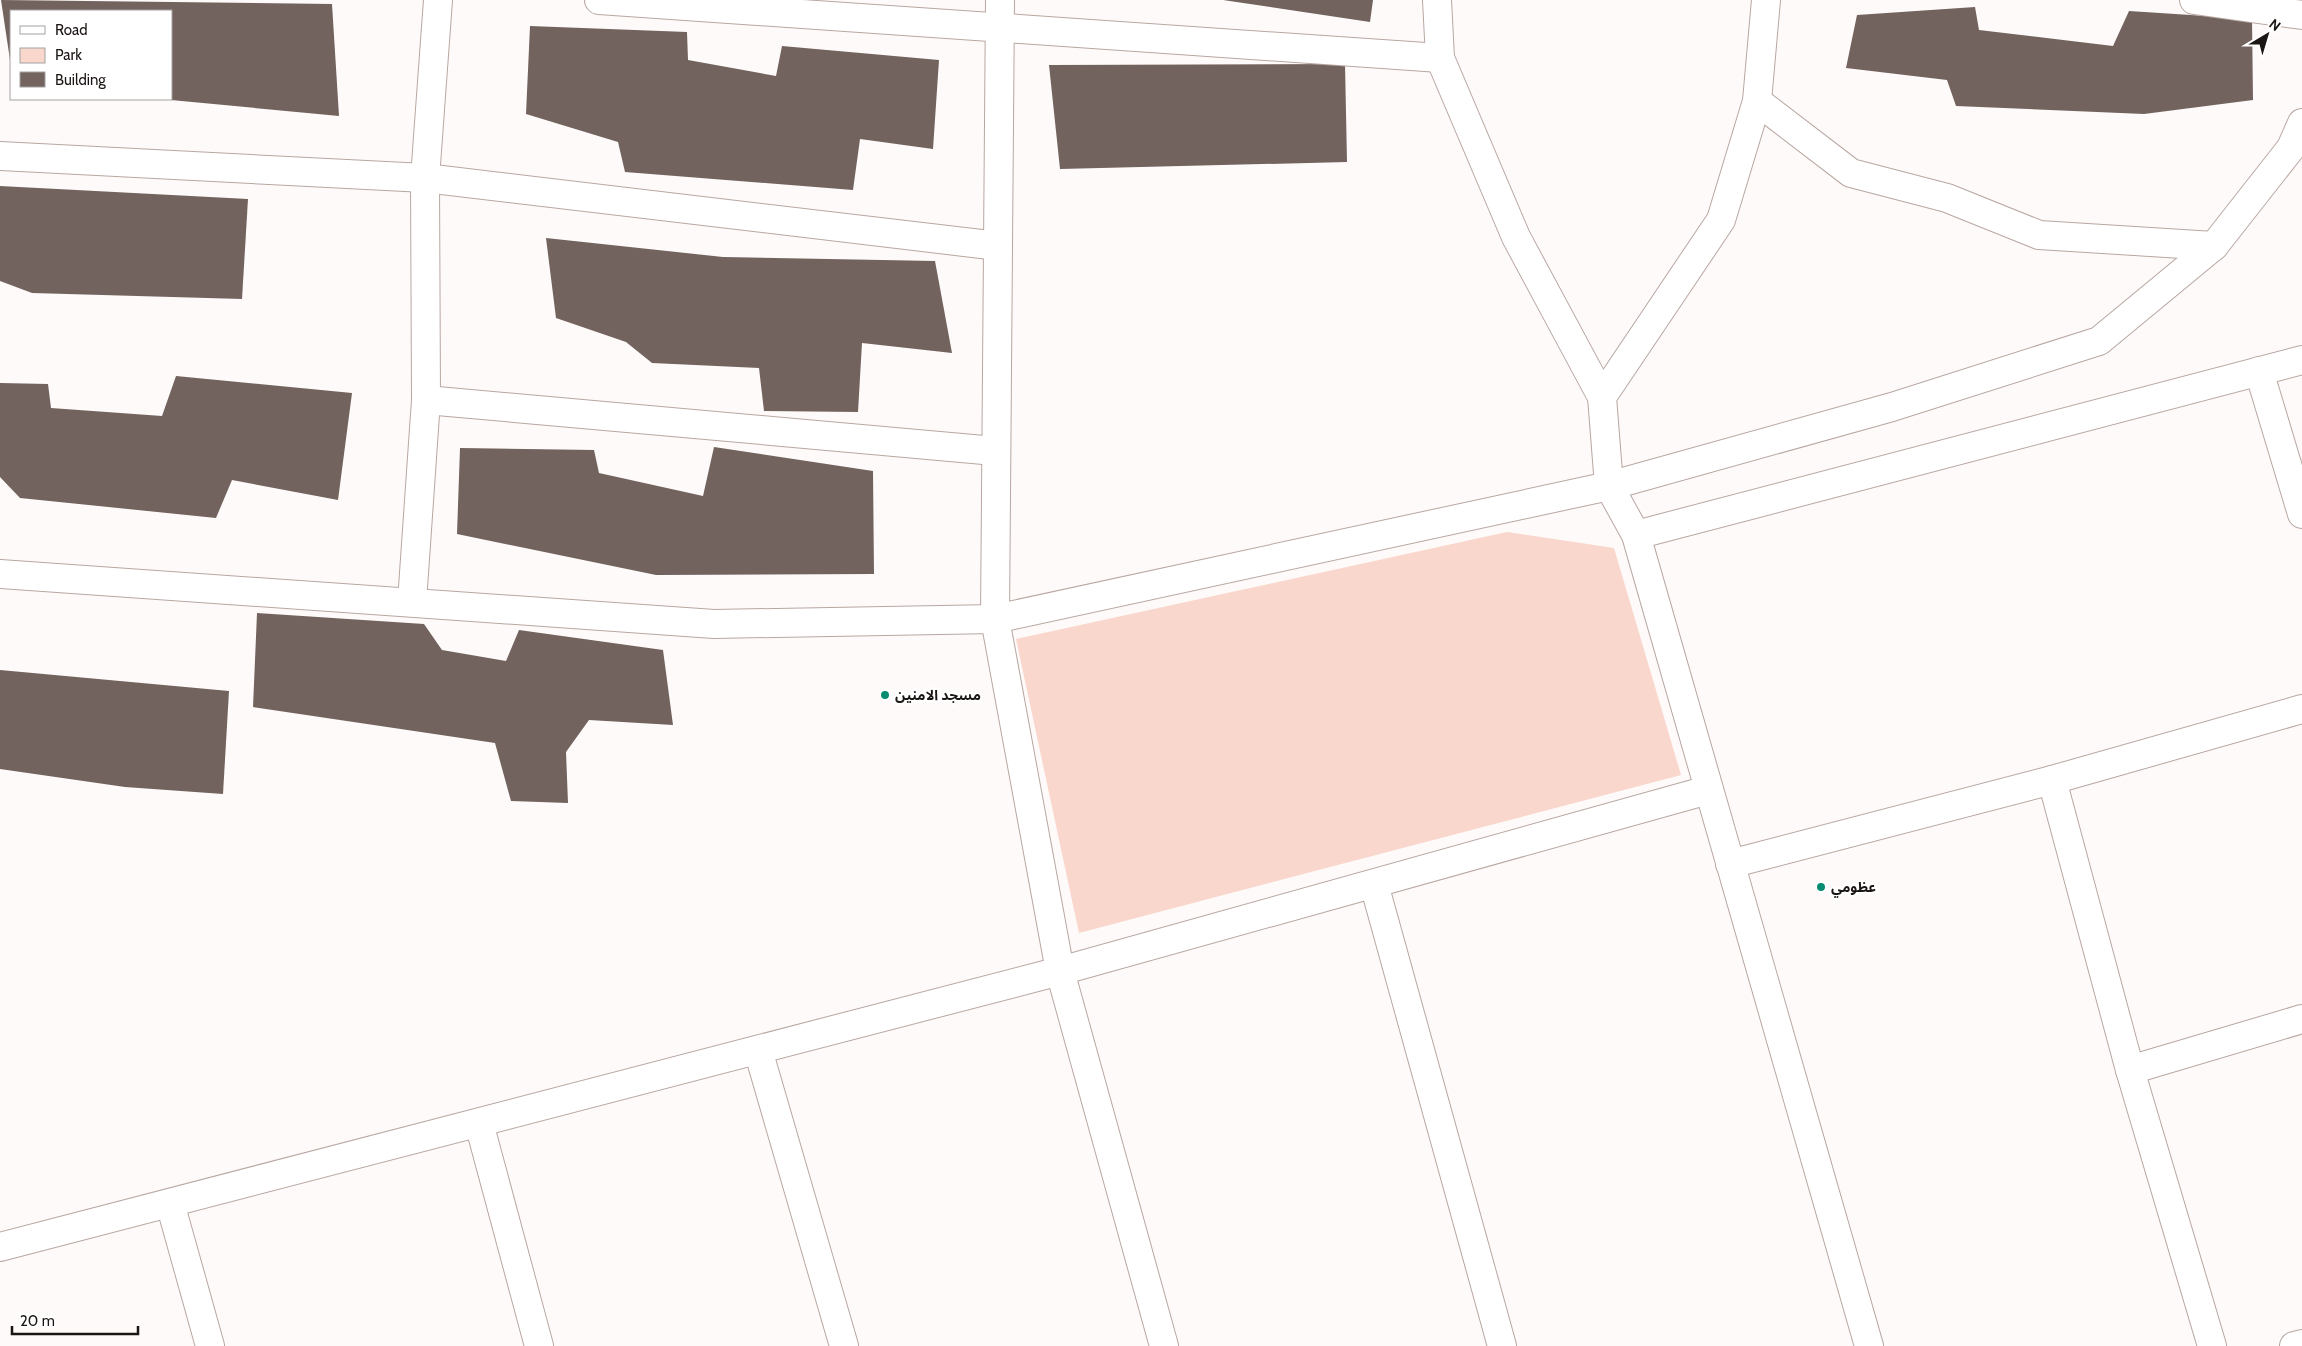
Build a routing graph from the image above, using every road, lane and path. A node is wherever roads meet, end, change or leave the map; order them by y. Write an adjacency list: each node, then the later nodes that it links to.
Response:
1 (438, 0): 13 (street)
2 (599, 0): 8 (street)
3 (1000, 0): 8 (street)
4 (1437, 0): 9 (street)
5 (1766, 0): 10 (street)
6 (2194, 0): 7 (street)
7 (2302, 15)
8 (1000, 29): 9 (street); 14 (street)
9 (1440, 58): 18 (street)
10 (1757, 101): 15 (street); 18 (street)
11 (2302, 123): 15 (street)
12 (0, 156): 13 (street)
13 (425, 178): 14 (street); 19 (street)
14 (998, 246): 20 (street)
15 (2214, 246): 21 (street)
16 (2302, 360): 17 (street)
17 (2260, 371): 22 (street); 23 (street)
18 (1602, 396): 21 (street)
19 (426, 400): 20 (street); 25 (street)
20 (996, 451): 26 (street)
21 (1609, 486): 23 (street); 26 (street)
22 (2302, 514)
23 (1636, 535): 29 (street)
24 (0, 574): 25 (street)
25 (412, 602): 26 (street)
26 (994, 619): 32 (street)
27 (2302, 709): 28 (street)
28 (2052, 780): 30 (street); 35 (street)
29 (1708, 790): 30 (street); 31 (street)
30 (1730, 864): 45 (street)
31 (1374, 884): 32 (street); 44 (street)
32 (1060, 971): 34 (street); 43 (street)
33 (2302, 1019): 35 (street)
34 (758, 1050): 36 (street); 42 (street)
35 (2130, 1070): 46 (street)
36 (479, 1123): 37 (street); 41 (street)
37 (170, 1203): 38 (street); 40 (street)
38 (0, 1247)
39 (2302, 1344): 47 (street)
40 (210, 1346)
41 (539, 1346)
42 (844, 1346)
43 (1164, 1346)
44 (1502, 1346)
45 (1869, 1346)
46 (2212, 1346)
47 (2294, 1346)

